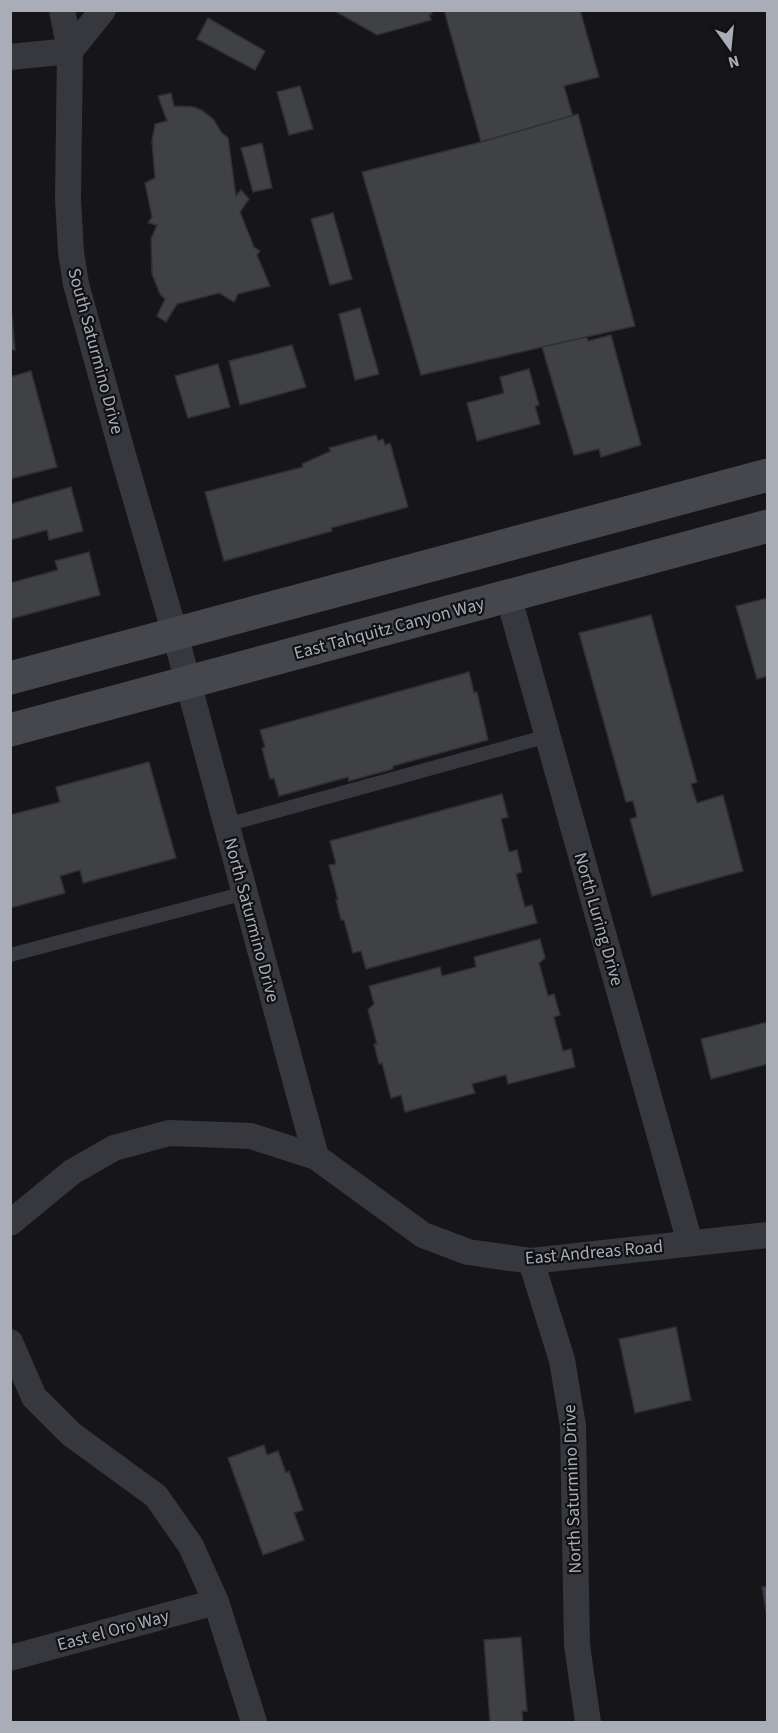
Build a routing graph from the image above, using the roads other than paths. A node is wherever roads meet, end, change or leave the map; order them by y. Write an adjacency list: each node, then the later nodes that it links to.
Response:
1 (62, 10): 3 (street, South Saturmino Drive)
2 (103, 10): 3 (street)
3 (69, 51): 4 (street); 8 (street, South Saturmino Drive)
4 (10, 57)
5 (768, 475): 8 (main road)
6 (768, 526): 7 (main road, East Tahquitz Canyon Way)
7 (508, 595): 10 (main road, East Tahquitz Canyon Way); 12 (street, North Luring Drive)
8 (175, 634): 9 (main road); 10 (street, South Saturmino Drive)
9 (10, 678)
10 (188, 682): 11 (main road, East Tahquitz Canyon Way); 13 (street, North Saturmino Drive)
11 (10, 730)
12 (548, 736): 13 (lane); 19 (street, North Luring Drive)
13 (226, 825): 14 (street, North Saturmino Drive)
14 (245, 893): 15 (lane); 16 (street, North Saturmino Drive)
15 (10, 954)
16 (316, 1157): 17 (street, East Andreas Road); 20 (street, East Andreas Road)
17 (10, 1223)
18 (768, 1235): 19 (street, East Andreas Road)
19 (690, 1243): 20 (street, East Andreas Road)
20 (531, 1261): 25 (street, North Saturmino Drive)
21 (10, 1342): 22 (street)
22 (216, 1602): 23 (street, East el Oro Way); 24 (street)
23 (10, 1658)
24 (254, 1722)
25 (588, 1722)

